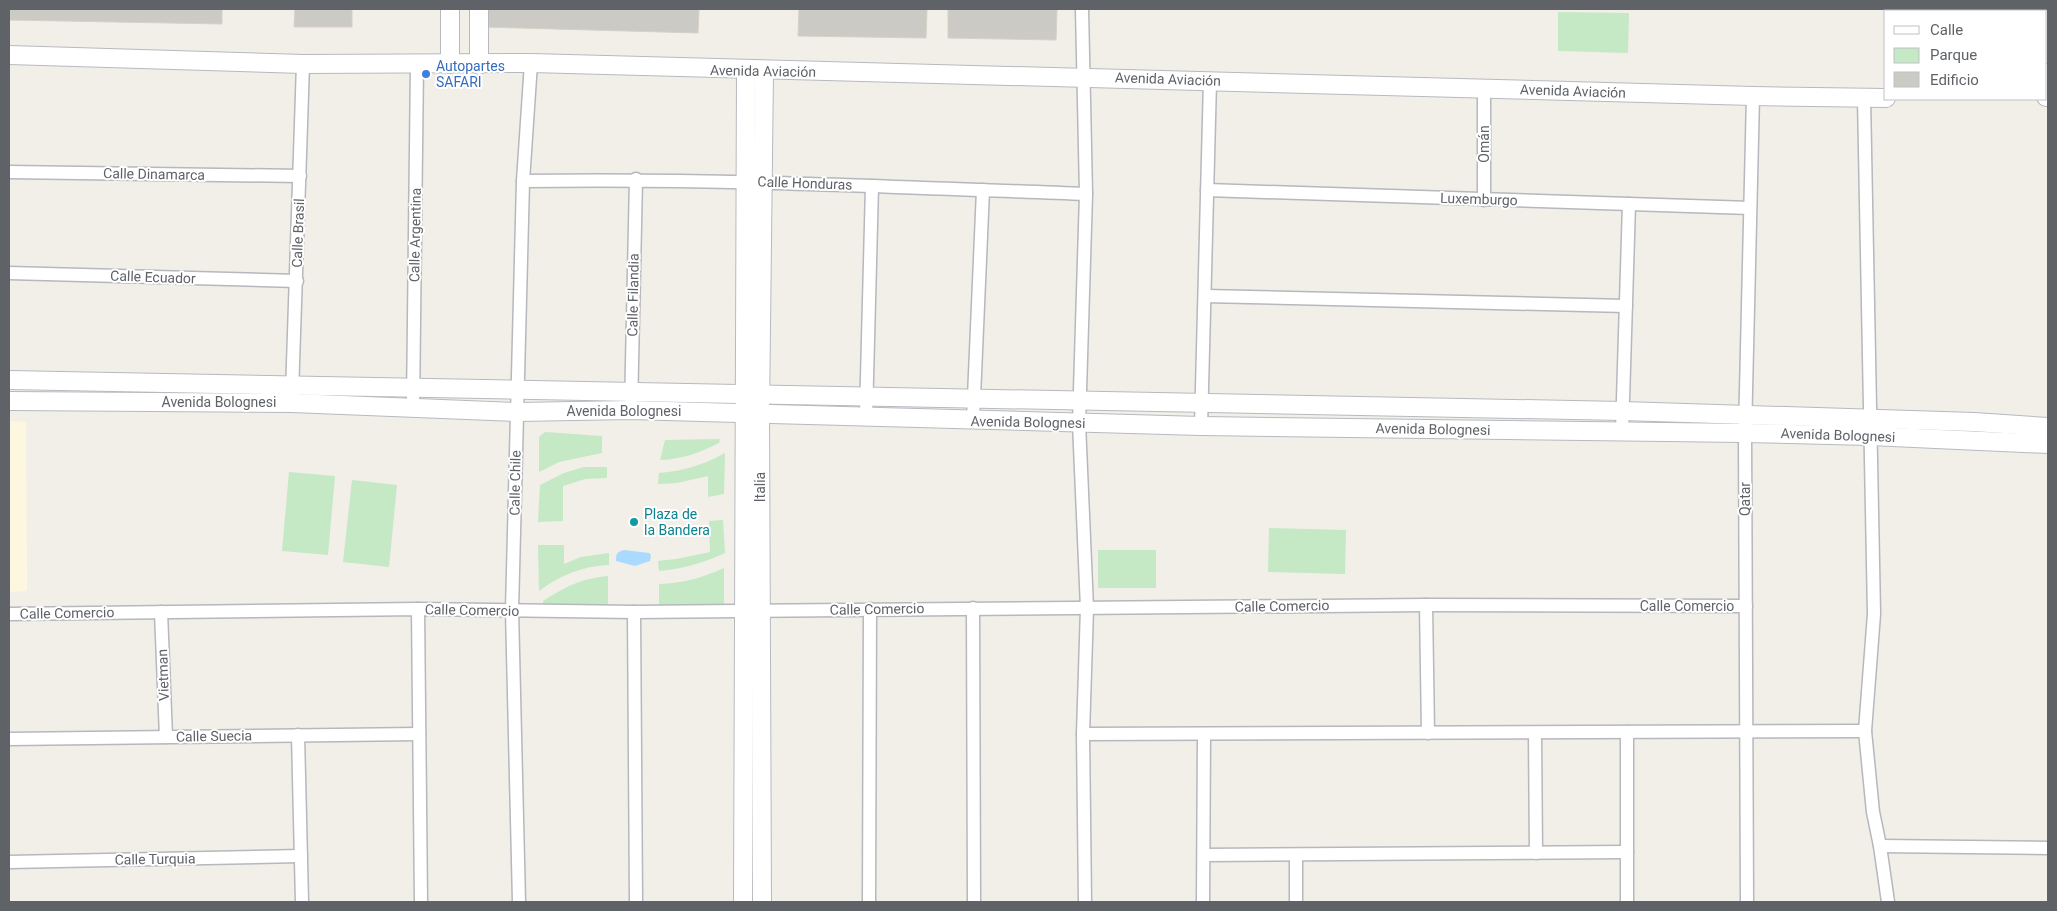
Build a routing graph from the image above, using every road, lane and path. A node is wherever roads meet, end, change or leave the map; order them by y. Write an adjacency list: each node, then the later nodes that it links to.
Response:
1 (450, 9): 8 (street)
2 (479, 9): 9 (street)
3 (1082, 9): 12 (street)
4 (9, 55): 7 (street, Avenida Aviación)
5 (417, 63): 7 (street, Avenida Aviación); 8 (street, Avenida Aviación); 37 (street, Calle Argentina)
6 (531, 63): 9 (street, Avenida Aviación); 10 (street, Avenida Aviación); 21 (street, Calle Chile)
7 (303, 64): 19 (street, Calle Brasil)
8 (450, 64): 9 (street, Avenida Aviación)
9 (479, 65)
10 (746, 70): 11 (street, Avenida Aviación); 22 (street)
11 (764, 71): 12 (street, Avenida Aviación); 23 (street, Italia)
12 (1084, 77): 13 (street, Avenida Aviación); 27 (street)
13 (1210, 81): 14 (street, Avenida Aviación); 26 (street)
14 (1484, 89): 15 (street, Avenida Aviación); 28 (street, Omán)
15 (1753, 96): 16 (street, Avenida Aviación); 30 (street, Qatar)
16 (1864, 98): 17 (street, Avenida Aviación); 57 (street)
17 (1884, 98)
18 (9, 172): 19 (street, Calle Dinamarca)
19 (300, 176): 32 (street, Calle Brasil)
20 (636, 179): 21 (street, Calle Honduras); 22 (street, Calle Honduras); 39 (street, Calle Filandia)
21 (523, 180): 38 (street, Calle Chile)
22 (745, 180): 23 (street, Calle Honduras); 40 (street)
23 (763, 182): 24 (street, Calle Honduras); 40 (street, Italia)
24 (872, 186): 25 (street, Calle Honduras); 41 (street)
25 (984, 190): 27 (street, Calle Honduras); 42 (street)
26 (1207, 190): 28 (street, Luxemburgo); 33 (street)
27 (1086, 194): 43 (street)
28 (1484, 200): 29 (street, Luxemburgo)
29 (1629, 204): 30 (street, Luxemburgo); 34 (street)
30 (1750, 208): 52 (street, Qatar)
31 (9, 273): 32 (street, Calle Ecuador)
32 (297, 281): 36 (street, Calle Brasil)
33 (1204, 296): 34 (street); 46 (street)
34 (1626, 306): 49 (street)
35 (9, 380): 36 (street, Avenida Bolognesi)
36 (293, 385): 37 (street, Avenida Bolognesi); 45 (street, Calle Brasil)
37 (414, 387): 38 (street, Avenida Bolognesi); 47 (street, Calle Argentina)
38 (518, 390): 39 (street, Avenida Bolognesi); 50 (street, Calle Chile)
39 (632, 392): 40 (street, Avenida Bolognesi); 48 (street, Calle Filandia)
40 (752, 394): 41 (street, Avenida Bolognesi); 51 (street, Italia)
41 (866, 396): 42 (street, Avenida Bolognesi); 53 (street)
42 (974, 398): 43 (street, Avenida Bolognesi); 54 (street)
43 (1080, 400): 46 (street, Avenida Bolognesi); 55 (street)
44 (9, 401): 45 (street, Avenida Bolognesi)
45 (292, 403): 47 (street, Avenida Bolognesi)
46 (1202, 403): 49 (street, Avenida Bolognesi); 56 (street)
47 (413, 406): 50 (street, Avenida Bolognesi)
48 (631, 410): 50 (street, Avenida Bolognesi); 51 (street, Avenida Bolognesi)
49 (1623, 411): 52 (street, Avenida Bolognesi); 59 (street)
50 (517, 412): 68 (street, Calle Chile)
51 (752, 413): 53 (street, Avenida Bolognesi); 69 (street, Italia)
52 (1745, 415): 57 (street, Avenida Bolognesi); 60 (street, Qatar)
53 (866, 416): 54 (street, Avenida Bolognesi)
54 (973, 420): 55 (street, Avenida Bolognesi)
55 (1079, 423): 56 (street, Avenida Bolognesi); 65 (street)
56 (1201, 426): 59 (street, Avenida Bolognesi)
57 (1870, 427): 58 (street, Avenida Bolognesi); 60 (street, Avenida Bolognesi); 61 (street, Avenida Bolognesi); 75 (street)
58 (2048, 427)
59 (1622, 432): 60 (street, Avenida Bolognesi)
60 (1745, 433): 63 (street, Qatar)
61 (2048, 444)
62 (1426, 605): 63 (street, Calle Comercio); 65 (street, Calle Comercio); 76 (street)
63 (1746, 606): 74 (street, Qatar)
64 (973, 608): 65 (street, Calle Comercio); 67 (street, Calle Comercio); 99 (street)
65 (1087, 608): 79 (street)
66 (418, 609): 68 (street, Calle Comercio); 70 (street, Calle Comercio); 78 (street)
67 (870, 609): 69 (street, Calle Comercio); 98 (street)
68 (512, 610): 71 (street, Calle Comercio); 94 (street, Calle Chile)
69 (752, 610): 71 (street, Calle Comercio); 96 (street); 97 (street, Italia)
70 (161, 612): 72 (street, Calle Comercio); 82 (street, Vietman)
71 (634, 612): 95 (street)
72 (9, 614)
73 (1627, 732): 74 (street); 77 (street); 86 (street)
74 (1746, 732): 75 (street); 104 (street, Qatar)
75 (1865, 732): 84 (street)
76 (1428, 733): 77 (street); 80 (street)
77 (1535, 733): 87 (street)
78 (419, 734): 81 (street, Calle Suecia); 93 (street)
79 (1083, 734): 80 (street); 100 (street)
80 (1204, 734): 89 (street)
81 (298, 735): 82 (street, Calle Suecia); 90 (street)
82 (166, 737): 83 (street, Calle Suecia)
83 (9, 739)
84 (1880, 846): 85 (street); 105 (street)
85 (2048, 848)
86 (1627, 852): 87 (street); 103 (street)
87 (1536, 853): 88 (street)
88 (1296, 854): 89 (street); 102 (street)
89 (1204, 855): 101 (street)
90 (301, 856): 91 (street, Calle Turquia); 92 (street)
91 (9, 862)
92 (302, 902)
93 (421, 902)
94 (519, 902)
95 (636, 902)
96 (743, 902)
97 (762, 902)
98 (869, 902)
99 (974, 902)
100 (1085, 902)
101 (1204, 902)
102 (1296, 902)
103 (1627, 902)
104 (1747, 902)
105 (1888, 902)

